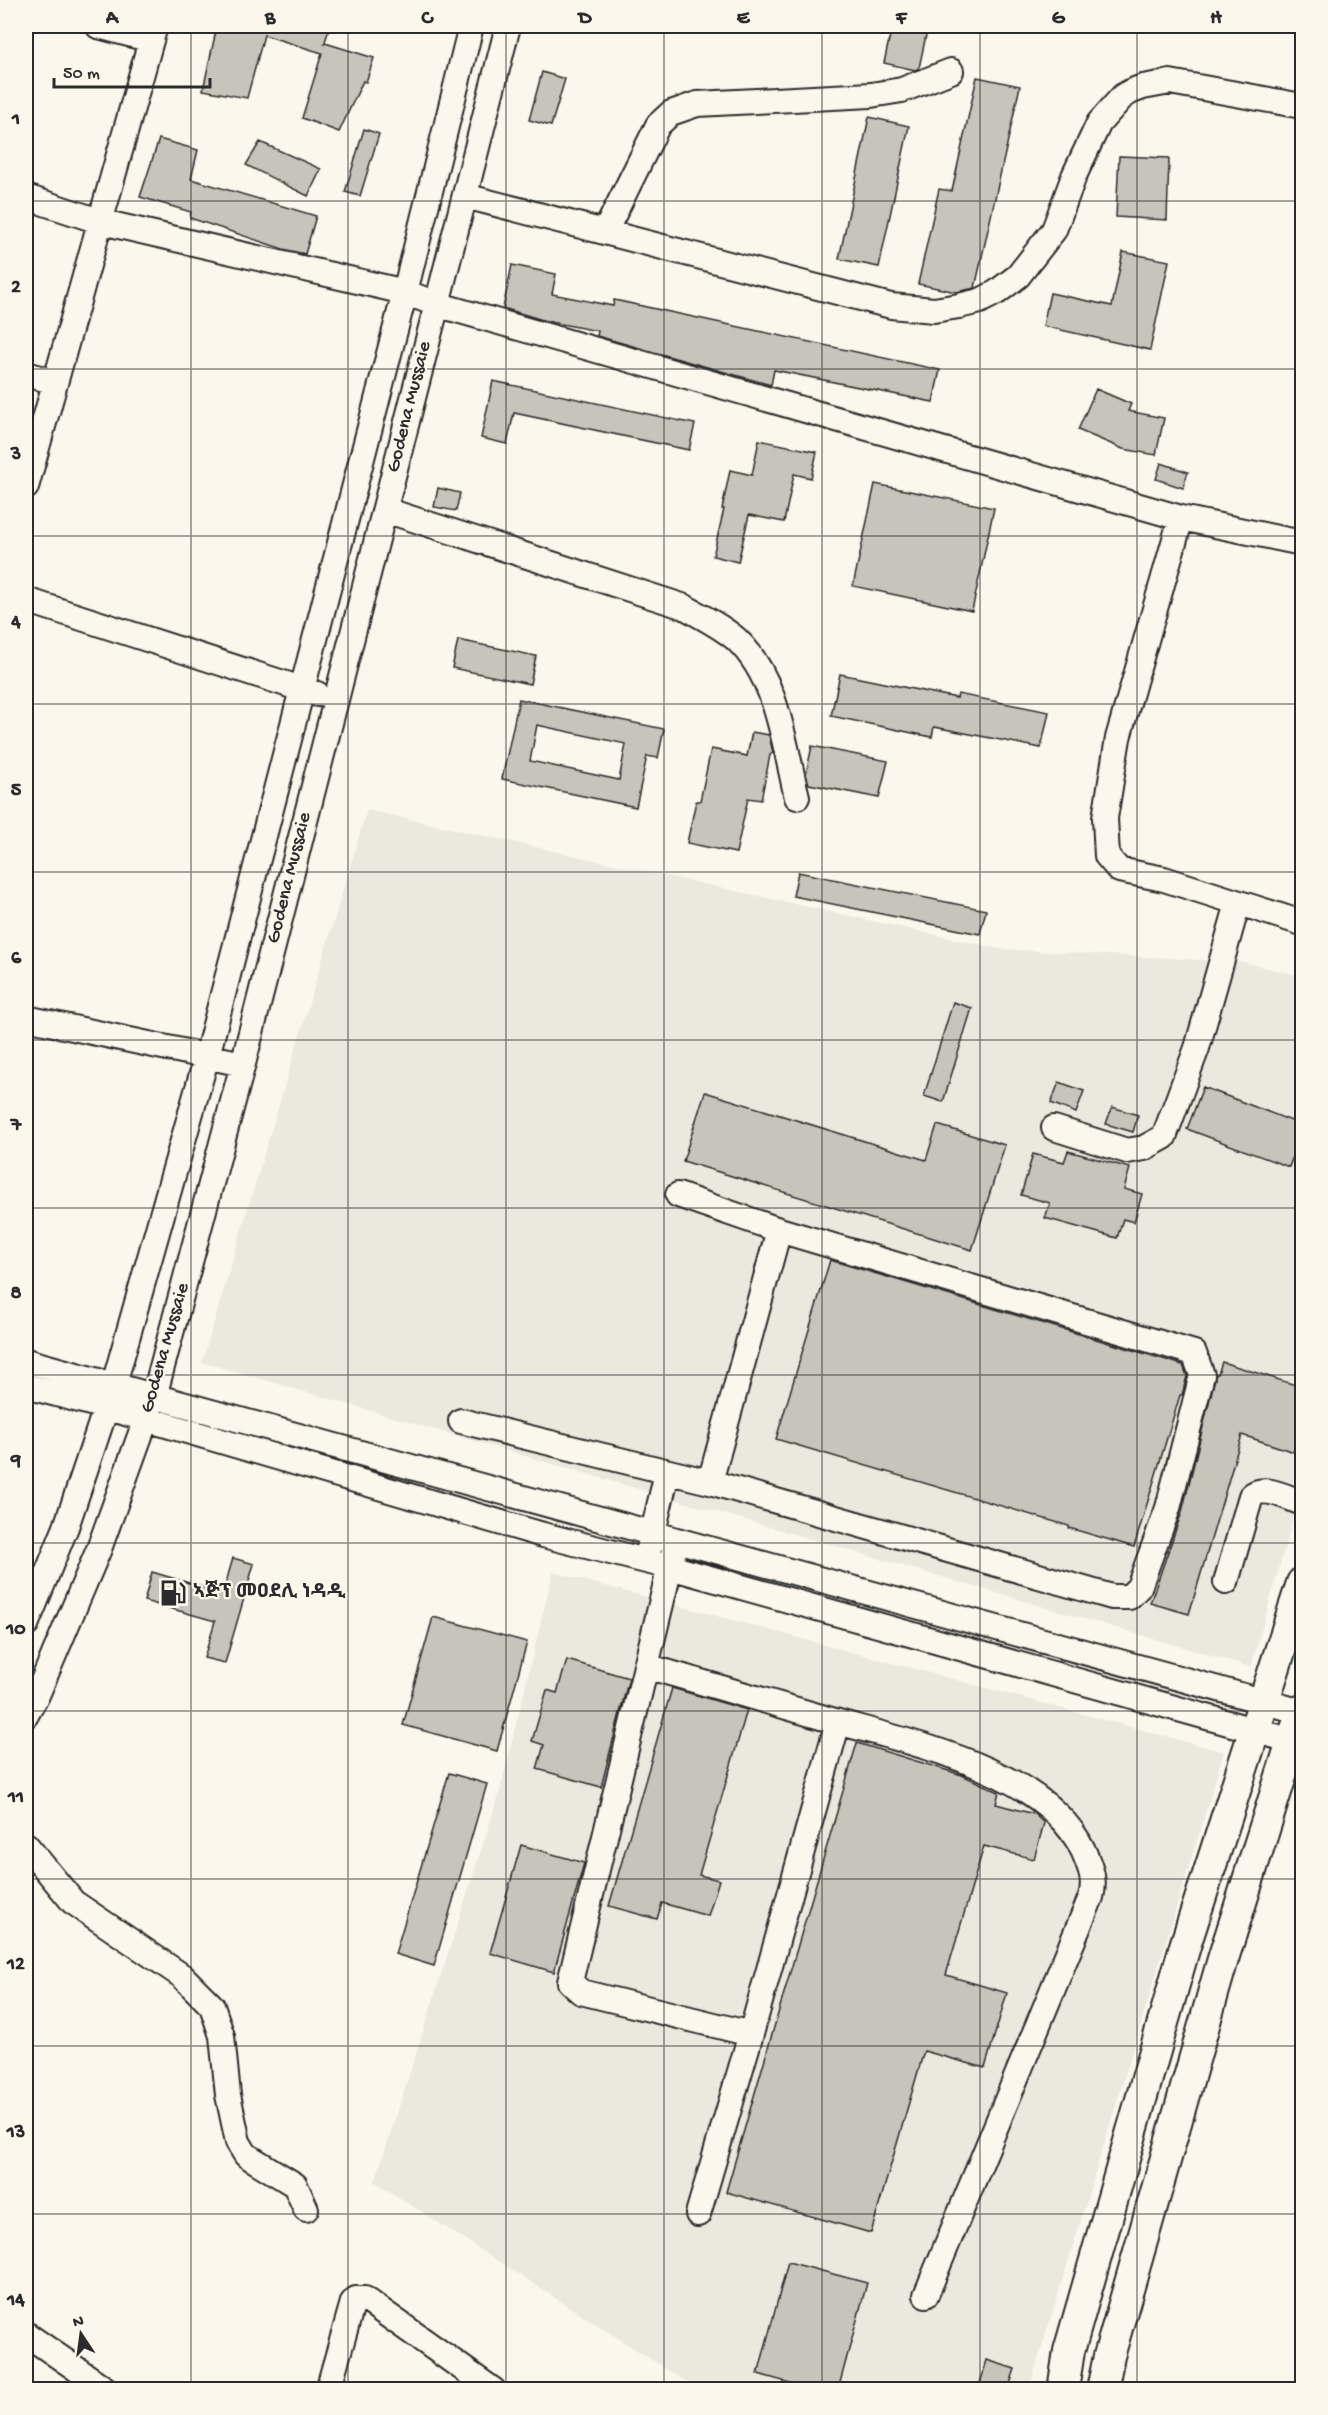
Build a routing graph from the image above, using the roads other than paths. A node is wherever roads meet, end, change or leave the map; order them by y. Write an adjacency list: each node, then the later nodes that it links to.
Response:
1 (98, 26): 4 (street)
2 (471, 26): 11 (street, Godena Mussaie)
3 (508, 26): 7 (street, Godena Mussaie)
4 (153, 33): 9 (street)
5 (951, 71): 10 (street)
6 (1302, 106): 10 (street)
7 (465, 196): 10 (street); 12 (street, Godena Mussaie)
8 (26, 197): 9 (street)
9 (102, 222): 11 (street); 14 (street)
10 (605, 232)
11 (405, 292): 12 (street); 20 (street, Godena Mussaie)
12 (436, 304): 16 (street, Godena Mussaie); 17 (street)
13 (26, 374): 14 (street)
14 (56, 382): 15 (street)
15 (26, 488)
16 (385, 510): 21 (street, Godena Mussaie); 22 (street)
17 (1181, 518): 18 (street); 23 (street)
18 (1302, 543)
19 (26, 600): 20 (street)
20 (302, 690): 21 (street); 26 (street, Godena Mussaie)
21 (334, 700): 27 (street, Godena Mussaie)
22 (797, 797)
23 (1238, 903): 24 (street); 28 (street)
24 (1302, 923)
25 (26, 1018): 26 (street)
26 (207, 1056): 27 (street); 32 (street, Godena Mussaie)
27 (243, 1064): 34 (street, Godena Mussaie)
28 (1054, 1128)
29 (678, 1195): 30 (street)
30 (779, 1230): 39 (street); 39 (street)
31 (26, 1361): 32 (street)
32 (114, 1384): 34 (street); 35 (street, Godena Mussaie)
33 (26, 1386): 35 (street)
34 (154, 1397): 36 (street, Godena Mussaie); 41 (street)
35 (105, 1407): 36 (street); 47 (street, Godena Mussaie)
36 (146, 1420): 43 (street); 48 (street, Godena Mussaie)
37 (461, 1421): 38 (street)
38 (667, 1473): 39 (street); 41 (street)
39 (710, 1482)
40 (1302, 1503): 45 (street)
41 (653, 1533): 42 (street); 43 (street)
42 (677, 1540): 44 (street); 50 (street)
43 (646, 1561): 44 (street)
44 (670, 1567): 49 (street); 54 (street)
45 (1226, 1582)
46 (1302, 1583): 50 (main road)
47 (27, 1618): 48 (street)
48 (66, 1626): 52 (street, Godena Mussaie)
49 (646, 1666): 53 (street); 59 (street)
50 (1265, 1703): 51 (street); 54 (main road)
51 (1302, 1711): 55 (main road)
52 (26, 1715)
53 (838, 1722): 59 (street); 62 (street)
54 (1256, 1732): 55 (street); 57 (main road)
55 (1293, 1741): 58 (main road)
56 (26, 1845): 60 (street)
57 (1185, 1946): 58 (main road); 67 (main road)
58 (1223, 1959): 68 (main road)
59 (751, 2034): 61 (street)
60 (306, 2209)
61 (698, 2214)
62 (926, 2295)
63 (26, 2334): 64 (street)
64 (96, 2387)
65 (328, 2390): 66 (street)
66 (493, 2390)
67 (1063, 2390)
68 (1102, 2390)

